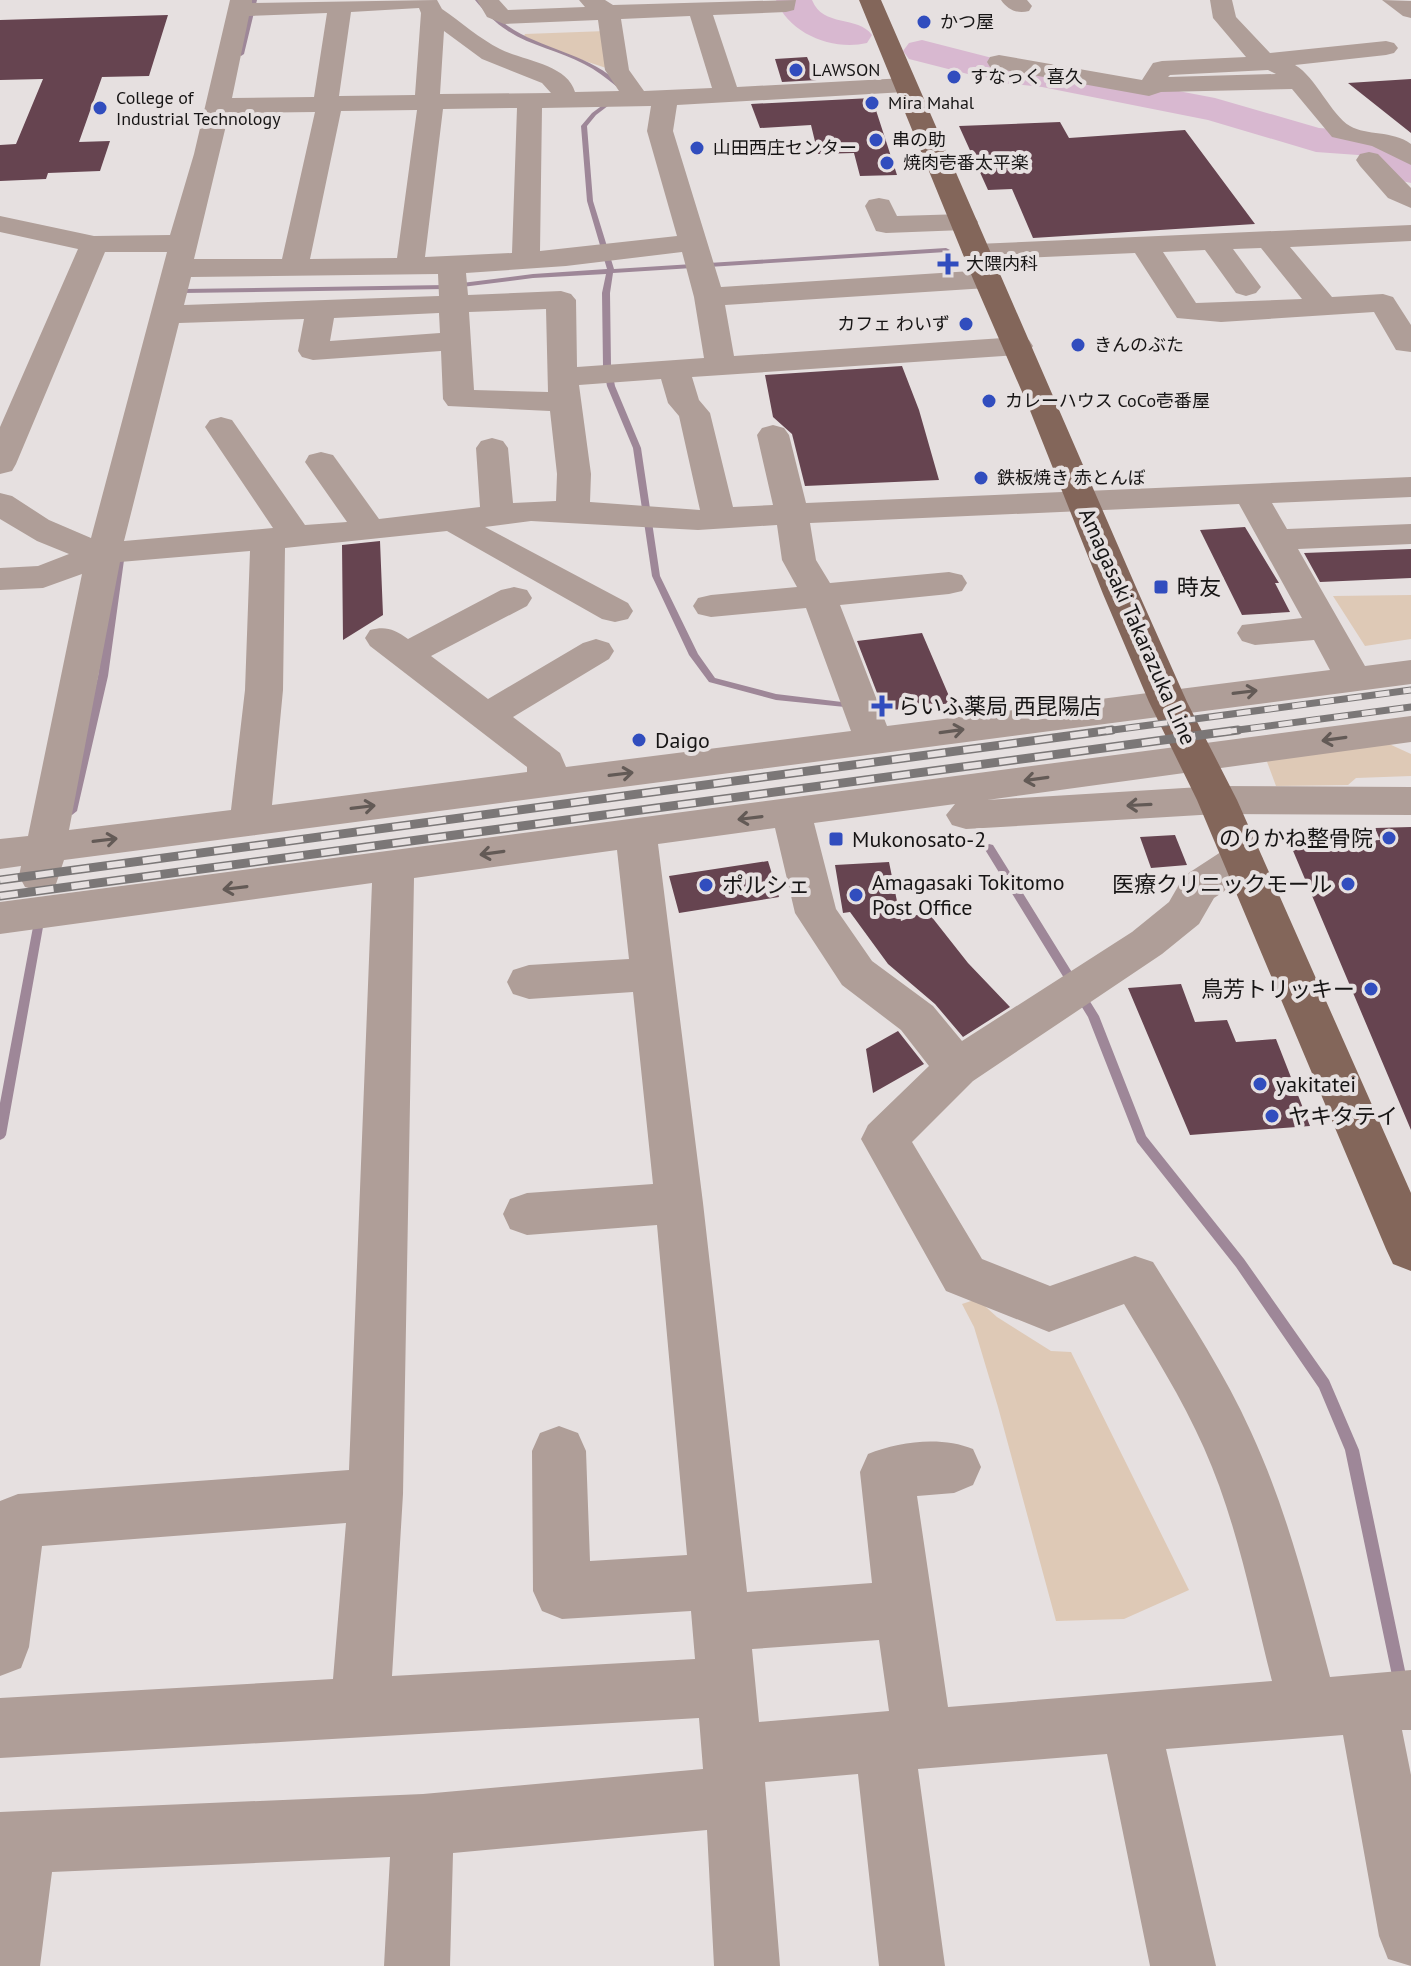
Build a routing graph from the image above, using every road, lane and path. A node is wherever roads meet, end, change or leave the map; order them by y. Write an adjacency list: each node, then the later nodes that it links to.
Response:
1 (488, 0): 8 (street)
2 (785, 0): 9 (street)
3 (870, 0): 18 (main road, Amagasaki Takarazuka Line)
4 (1221, 0): 15 (street)
5 (1393, 0): 10 (street)
6 (240, 5): 7 (street); 27 (street)
7 (340, 5): 11 (street); 26 (street)
8 (599, 7): 9 (street); 21 (street)
9 (699, 9): 20 (street)
10 (1411, 11)
11 (433, 13): 23 (street); 25 (street)
12 (1378, 51): 15 (street)
13 (1411, 61): 16 (street)
14 (999, 62): 19 (street)
15 (1266, 62): 16 (street); 19 (street)
16 (1296, 77): 17 (street); 29 (street)
17 (1214, 83): 19 (street); 28 (street)
18 (905, 85): 20 (street); 33 (main road, Amagasaki Takarazuka Line)
19 (1156, 85)
20 (727, 95): 22 (street)
21 (622, 98): 22 (street); 23 (street)
22 (665, 98): 38 (street)
23 (565, 99): 24 (street)
24 (530, 100): 25 (street); 42 (street)
25 (429, 102): 26 (street); 44 (street)
26 (328, 103): 27 (street); 46 (street)
27 (216, 106): 41 (street)
28 (1227, 106)
29 (1411, 157)
30 (1369, 160): 31 (street)
31 (1411, 200)
32 (879, 206): 33 (street)
33 (964, 222): 45 (main road, Amagasaki Takarazuka Line)
34 (0, 224): 39 (street)
35 (1269, 239): 36 (street); 37 (street); 52 (street)
36 (1212, 240): 40 (street); 47 (street)
37 (1406, 240)
38 (692, 242): 42 (street); 48 (street)
39 (94, 244): 41 (street); 58 (street)
40 (1144, 245): 45 (street); 52 (street)
41 (180, 256): 46 (street); 51 (street)
42 (526, 259): 43 (street)
43 (452, 263): 44 (street); 49 (street)
44 (410, 265): 46 (street)
45 (981, 266): 48 (street); 55 (main road, Amagasaki Takarazuka Line)
46 (294, 268)
47 (1246, 287)
48 (709, 297): 56 (street)
49 (452, 304): 50 (street); 53 (street); 60 (street)
50 (320, 310): 51 (street); 53 (street)
51 (167, 315): 79 (street)
52 (1312, 316): 54 (street)
53 (456, 341): 60 (street)
54 (1407, 344)
55 (1018, 346): 56 (street); 68 (main road, Amagasaki Takarazuka Line)
56 (720, 364): 57 (street)
57 (674, 370): 60 (street); 74 (street)
58 (38, 377): 59 (street); 65 (street)
59 (0, 378)
60 (563, 390): 70 (street)
61 (221, 427): 77 (street)
62 (773, 435): 71 (street)
63 (492, 448): 72 (street)
64 (321, 462): 75 (street)
65 (0, 464)
66 (1411, 487): 67 (street)
67 (1250, 494): 68 (street); 78 (street)
68 (1083, 500): 71 (street); 91 (main road, Amagasaki Takarazuka Line)
69 (0, 503): 79 (street)
70 (573, 511): 72 (street); 74 (street)
71 (792, 514): 74 (street); 82 (street)
72 (497, 515): 73 (street)
73 (460, 519): 75 (street); 85 (street)
74 (719, 519)
75 (370, 530): 77 (street)
76 (1411, 534): 78 (street)
77 (281, 537): 79 (street); 100 (street)
78 (1276, 540): 86 (street)
79 (104, 553): 80 (street); 102 (street)
80 (0, 579)
81 (949, 583): 82 (street)
82 (818, 593): 84 (street); 94 (street)
83 (514, 598): 92 (street)
84 (711, 606)
85 (615, 611)
86 (1325, 628): 87 (street); 90 (street)
87 (1255, 633)
88 (596, 651): 92 (street)
89 (1411, 672): 90 (street)
90 (1354, 679): 91 (street, one-way to 90)
91 (1168, 702): 94 (street, one-way to 91); 95 (main road, Amagasaki Takarazuka Line)
92 (487, 716): 96 (street)
93 (1410, 729): 95 (street, one-way to 95)
94 (874, 742): 96 (street, one-way to 94)
95 (1197, 757): 97 (main road, Amagasaki Takarazuka Line); 99 (street, one-way to 99)
96 (548, 784): 100 (street, one-way to 96)
97 (1217, 800): 98 (street); 99 (street, one-way to 99); 104 (main road, Amagasaki Takarazuka Line)
98 (1411, 801)
99 (809, 810): 101 (street, one-way to 101); 109 (street)
100 (250, 822): 102 (street, one-way to 100)
101 (636, 833): 105 (street, one-way to 105); 107 (street)
102 (44, 848): 103 (street); 106 (street)
103 (0, 854)
104 (1242, 859): 109 (street); 112 (main road, Amagasaki Takarazuka Line)
105 (393, 867): 106 (street, one-way to 106); 115 (street)
106 (17, 916)
107 (653, 974): 108 (street); 110 (street)
108 (529, 982)
109 (957, 1068): 122 (street)
110 (679, 1203): 111 (street); 116 (street)
111 (527, 1214)
112 (1411, 1249)
113 (559, 1451): 116 (street)
114 (954, 1467): 117 (street)
115 (376, 1494): 118 (street); 121 (street)
116 (721, 1601): 117 (street); 119 (street)
117 (904, 1610): 125 (street)
118 (0, 1647)
119 (728, 1687): 121 (street); 126 (street)
120 (1388, 1702): 122 (street); 129 (street)
121 (360, 1706): 124 (street)
122 (1309, 1708): 123 (street)
123 (1130, 1722): 125 (street); 134 (street)
124 (0, 1728)
125 (903, 1740): 126 (street); 133 (street)
126 (736, 1776): 127 (street); 132 (street)
127 (423, 1825): 128 (street); 131 (street)
128 (12, 1842): 130 (street)
129 (1411, 1936)
130 (7, 1966)
131 (417, 1966)
132 (747, 1966)
133 (912, 1966)
134 (1183, 1966)

